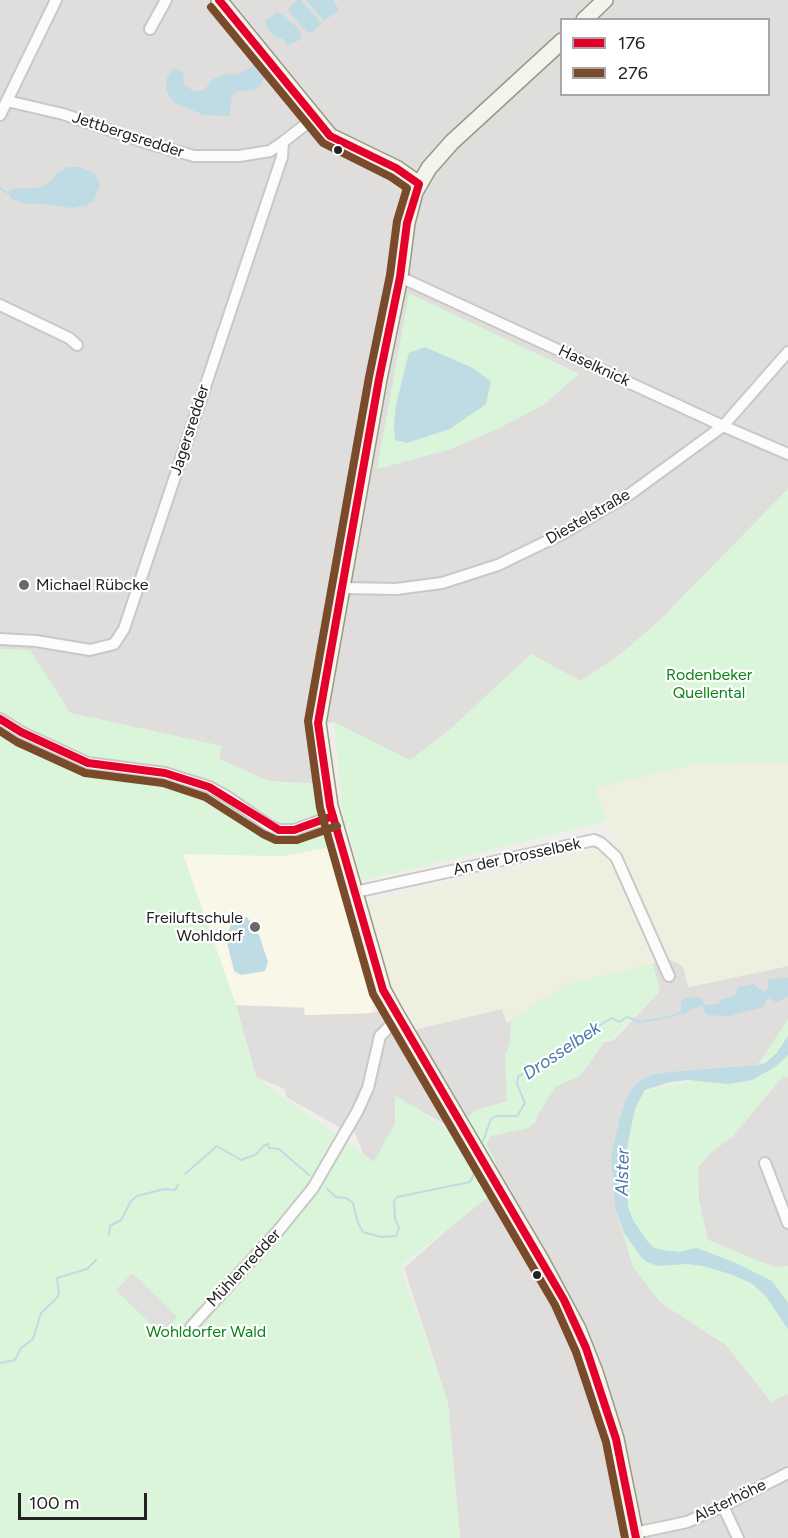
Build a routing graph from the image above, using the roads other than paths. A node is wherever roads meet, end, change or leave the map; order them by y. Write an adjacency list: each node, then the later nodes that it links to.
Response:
1 (56, 0): 8 (street)
2 (165, 0): 6 (street)
3 (219, 0): 10 (street)
4 (605, 0): 5 (street)
5 (586, 18)
6 (150, 29)
7 (560, 42): 12 (street)
8 (7, 101): 9 (street); 11 (street, Jettbergsredder)
9 (0, 115)
10 (314, 118): 11 (street); 12 (street)
11 (283, 142): 20 (street, Jagersredder)
12 (418, 184): 13 (street)
13 (400, 277): 17 (street, Haselknick); 19 (street)
14 (0, 305): 15 (street)
15 (77, 345)
16 (788, 352): 17 (street, Diestelstraße)
17 (723, 426): 18 (street, Haselknick); 19 (street, Diestelstraße)
18 (788, 454)
19 (342, 588): 22 (street)
20 (0, 639)
21 (0, 719): 22 (street)
22 (333, 816): 23 (street)
23 (355, 892): 24 (street, An der Drosselbek); 25 (street)
24 (669, 976)
25 (400, 1022): 28 (street, Mühlenredder); 31 (street)
26 (765, 1163): 27 (street)
27 (788, 1223)
28 (191, 1327)
29 (788, 1473): 30 (street, Alsterhöhe)
30 (723, 1506): 31 (street, Alsterhöhe); 32 (street)
31 (636, 1535)
32 (738, 1538)

